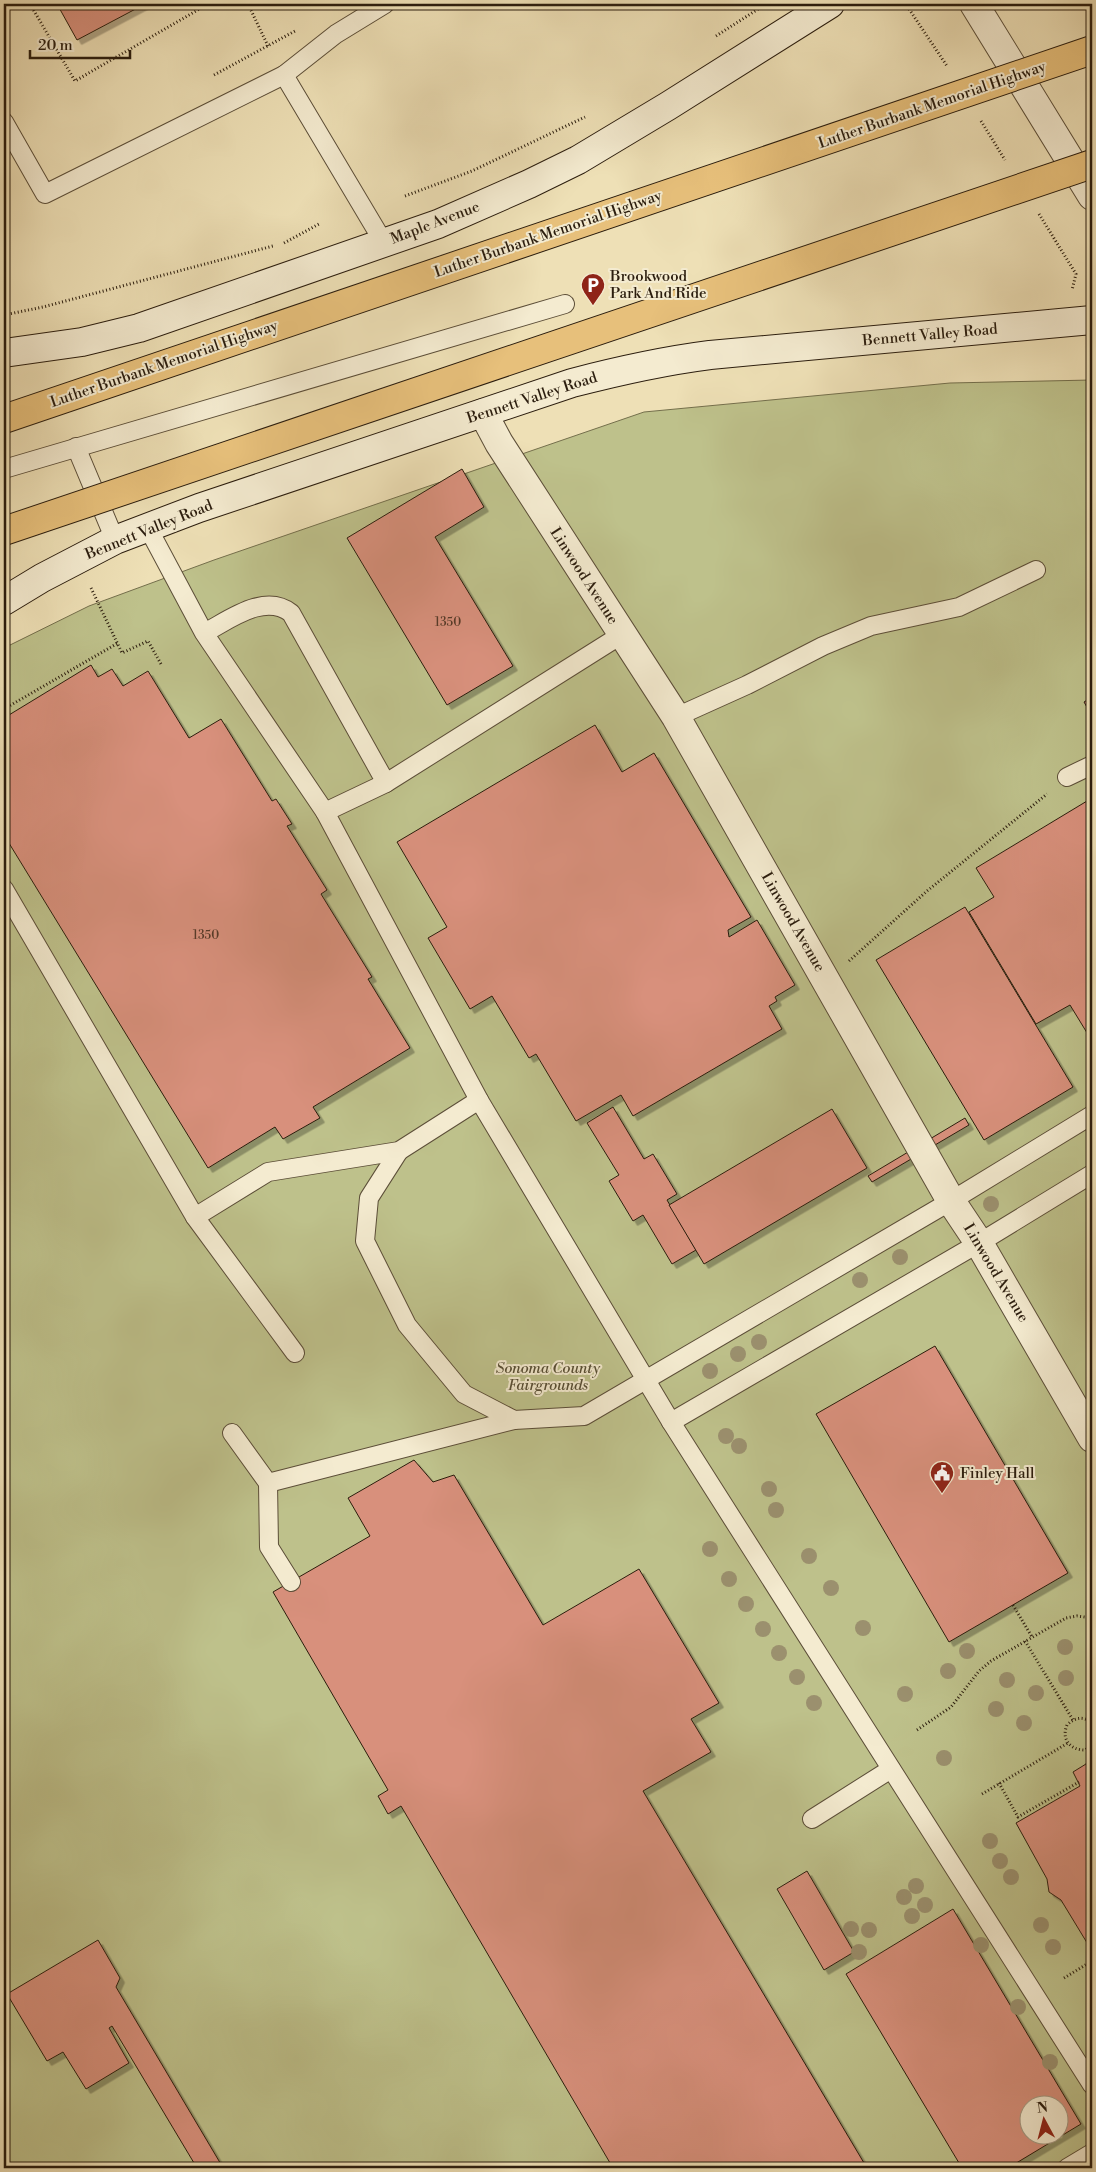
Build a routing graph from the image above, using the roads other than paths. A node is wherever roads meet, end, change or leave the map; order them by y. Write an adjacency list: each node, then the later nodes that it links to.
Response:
1 (385, 4): 5 (lane)
2 (830, 4): 9 (main road, Maple Avenue)
3 (974, 4): 8 (main road)
4 (1092, 50): 14 (highway, Luther Burbank Memorial Highway, bridge)
5 (284, 75): 6 (lane); 9 (lane)
6 (4, 122)
7 (1092, 164): 18 (highway, bridge)
8 (1092, 196)
9 (384, 243): 12 (main road, Maple Avenue)
10 (565, 304): 15 (lane)
11 (1092, 320): 13 (main road, Bennett Valley Road)
12 (4, 353)
13 (483, 413): 17 (main road, Bennett Valley Road); 23 (main road, Linwood Avenue)
14 (4, 418)
15 (76, 447): 16 (lane); 19 (lane)
16 (4, 469)
17 (148, 528): 19 (main road, Bennett Valley Road); 22 (lane)
18 (4, 531)
19 (115, 540): 21 (main road, Bennett Valley Road)
20 (1036, 570): 24 (lane)
21 (4, 601)
22 (204, 633): 27 (lane); 28 (lane)
23 (622, 635): 24 (main road, Linwood Avenue); 27 (lane)
24 (676, 716): 34 (main road, Linwood Avenue)
25 (1092, 765): 26 (lane)
26 (1067, 777)
27 (386, 783): 28 (lane)
28 (325, 812): 30 (lane)
29 (4, 889): 35 (lane)
30 (479, 1100): 32 (lane); 38 (lane)
31 (1092, 1115): 34 (lane)
32 (399, 1151): 35 (lane); 39 (lane)
33 (1092, 1174): 36 (lane)
34 (951, 1201): 36 (main road, Linwood Avenue); 38 (lane)
35 (195, 1217): 37 (lane)
36 (979, 1243): 40 (lane); 42 (main road, Linwood Avenue)
37 (295, 1353)
38 (646, 1379): 39 (lane); 40 (lane)
39 (514, 1420): 43 (lane)
40 (672, 1422): 45 (lane)
41 (232, 1434): 43 (lane)
42 (1092, 1438)
43 (268, 1483): 44 (lane)
44 (291, 1582)
45 (891, 1769): 46 (lane); 47 (lane)
46 (812, 1819)
47 (1092, 2085)
48 (1092, 2153): 49 (lane)
49 (1067, 2168)

